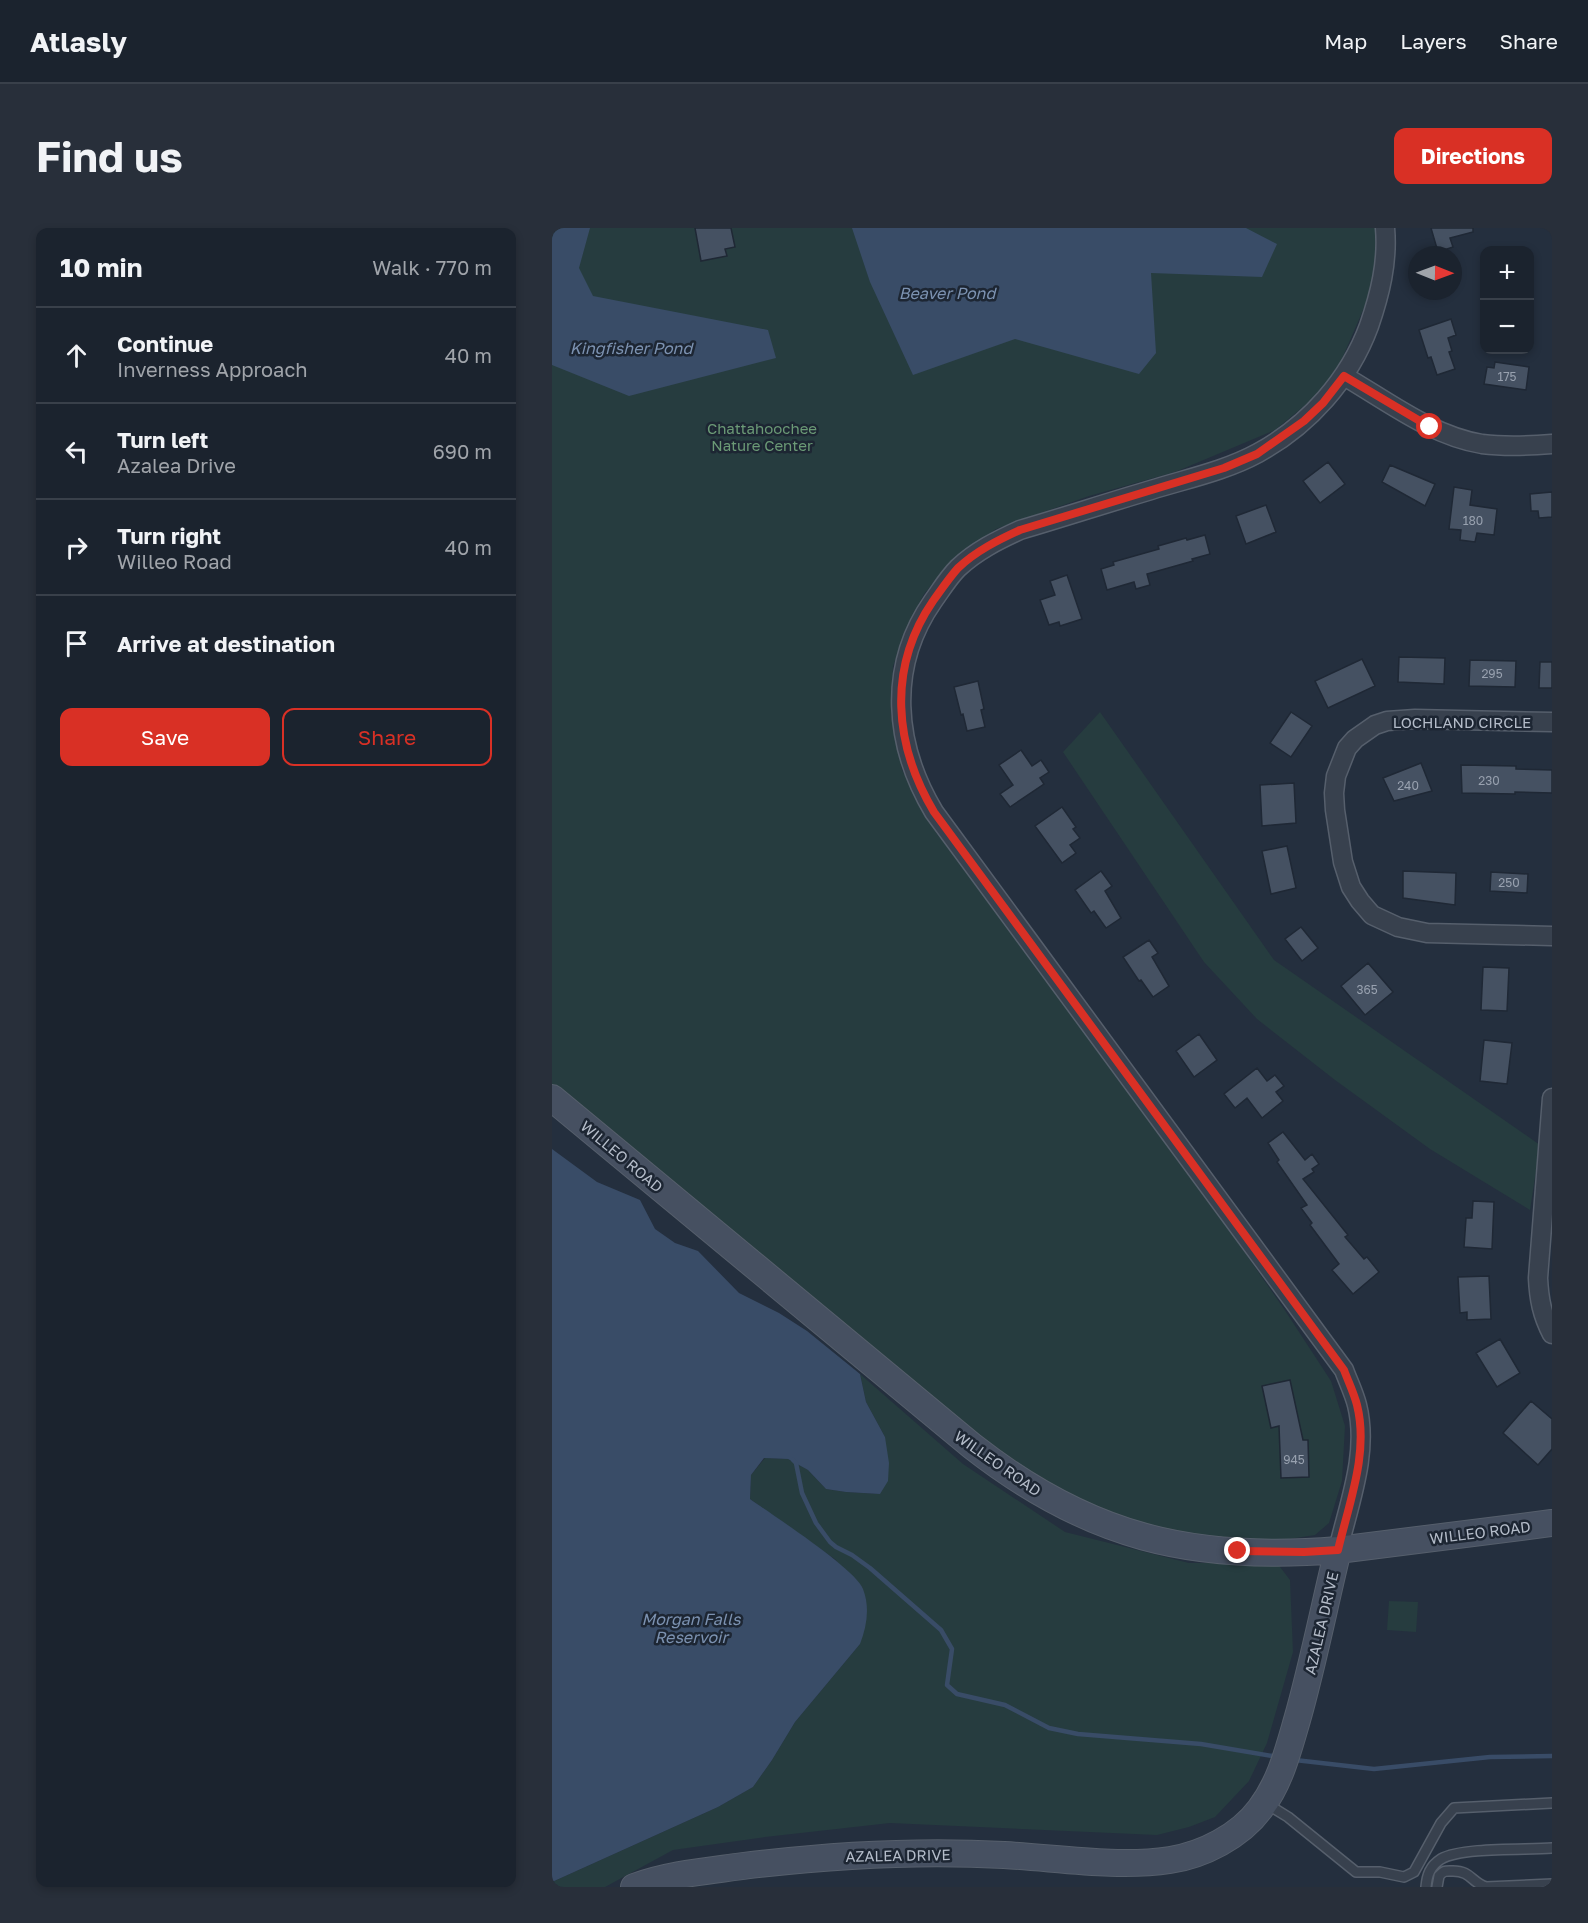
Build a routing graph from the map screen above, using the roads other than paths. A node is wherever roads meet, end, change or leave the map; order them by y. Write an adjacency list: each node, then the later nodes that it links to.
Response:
1 (1384, 228): 2 (street, AZALEA DRIVE)
2 (1344, 376): 3 (street); 10 (street, AZALEA DRIVE)
3 (1552, 444)
4 (1552, 722): 5 (street, LOCHLAND CIRCLE)
5 (1552, 936)
6 (552, 1098): 10 (street, WILLEO ROAD)
7 (1552, 1098): 8 (street)
8 (1552, 1334)
9 (1552, 1523): 10 (street, WILLEO ROAD)
10 (1338, 1550): 11 (street, AZALEA DRIVE)
11 (1265, 1802): 12 (lane); 15 (street, AZALEA DRIVE)
12 (1552, 1803)
13 (1552, 1848): 16 (lane)
14 (1552, 1884): 17 (lane)
15 (634, 1887)
16 (1426, 1887)
17 (1437, 1887)

